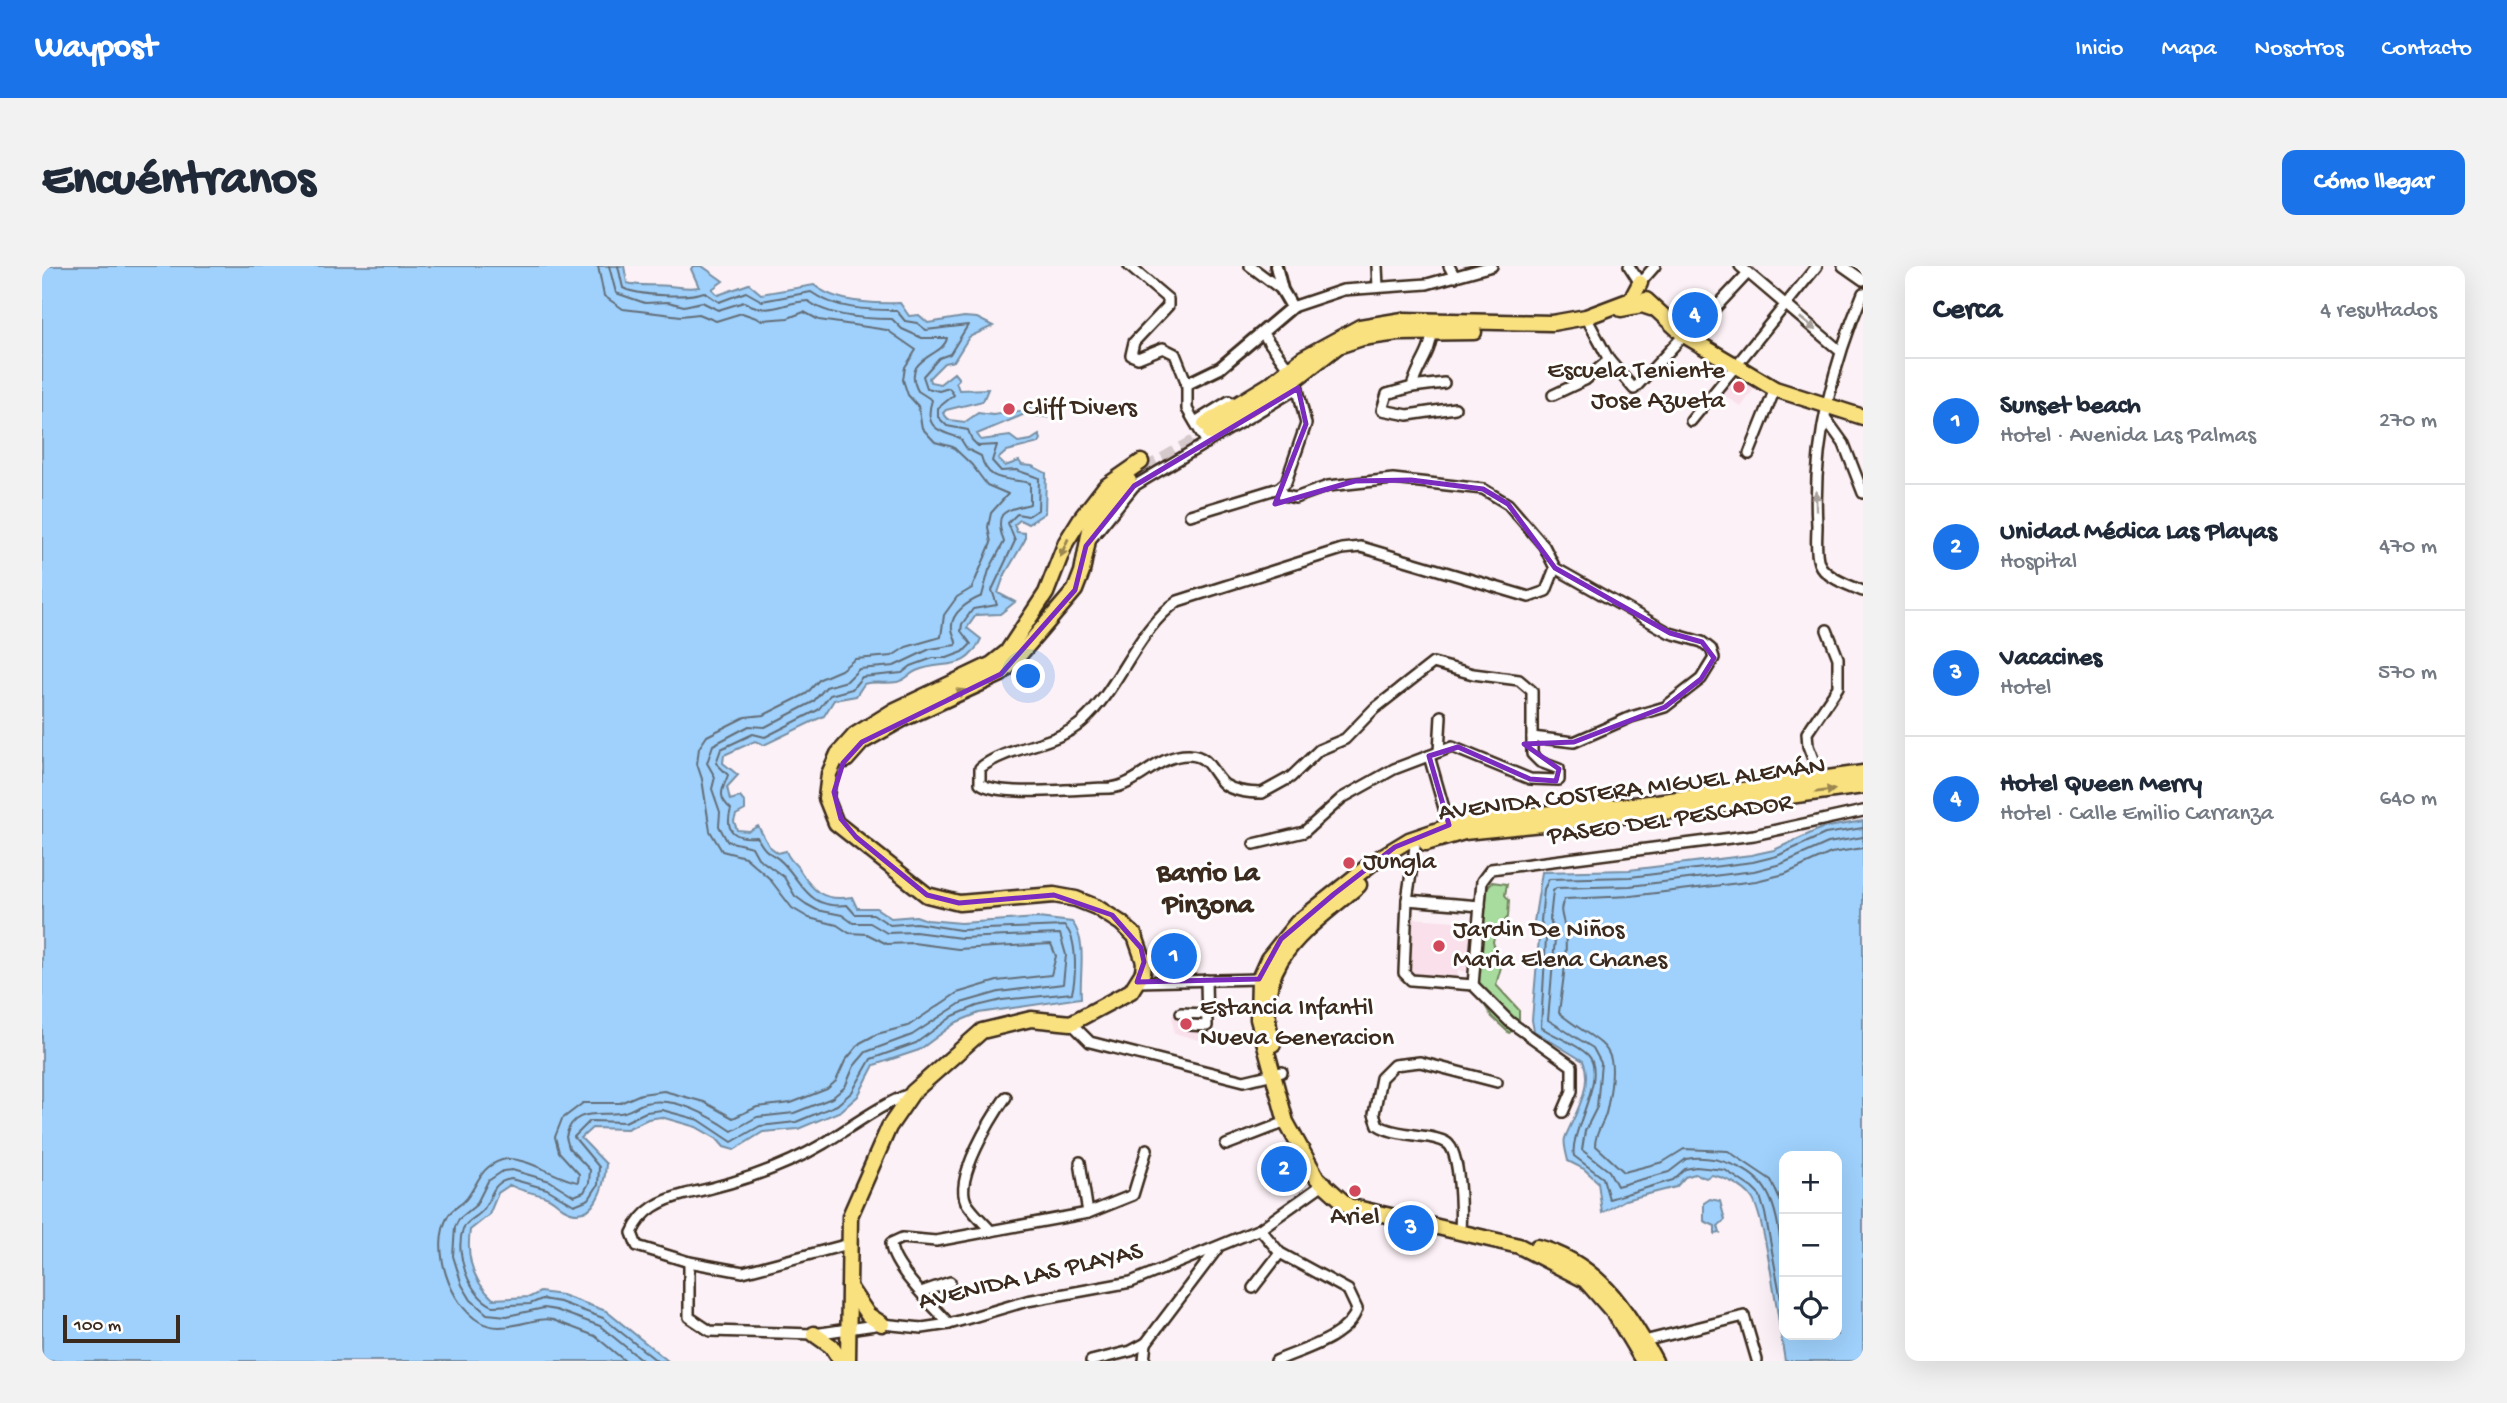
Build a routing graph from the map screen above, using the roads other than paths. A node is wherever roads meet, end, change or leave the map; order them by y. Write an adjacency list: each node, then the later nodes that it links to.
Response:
1 (1129, 266): 31 (street)
2 (1250, 266): 16 (street)
3 (1276, 266): 16 (street)
4 (1377, 266): 15 (street)
5 (1449, 266): 12 (street)
6 (1492, 266): 12 (street)
7 (1629, 266): 14 (street)
8 (1655, 266): 14 (street)
9 (1817, 266): 18 (street)
10 (1843, 266): 13 (street)
11 (1744, 270): 18 (street); 25 (street)
12 (1455, 277): 15 (street)
13 (1863, 280)
14 (1640, 283): 19 (main road); 21 (main road)
15 (1378, 287): 20 (street)
16 (1282, 290): 20 (street)
17 (1863, 293): 26 (street)
18 (1784, 304): 26 (street, one-way to 26); 28 (street)
19 (1626, 305): 21 (main road); 22 (main road)
20 (1292, 307): 24 (street)
21 (1651, 308): 25 (main road)
22 (1588, 319): 23 (main road); 27 (street); 29 (main road)
23 (1432, 332): 29 (main road); 32 (street)
24 (1263, 334): 29 (street); 31 (street)
25 (1686, 336): 27 (street); 28 (main road)
26 (1839, 350): 36 (street)
27 (1609, 360): 34 (street)
28 (1736, 365): 33 (main road); 38 (street)
29 (1292, 375): 39 (main road); 39 (street); 41 (street)
30 (1444, 383): 32 (street)
31 (1187, 384): 39 (street)
32 (1412, 387): 35 (street)
33 (1775, 389): 36 (main road); 40 (street)
34 (1553, 395)
35 (1455, 408)
36 (1826, 413): 37 (main road); 42 (street); 46 (street, one-way to 36)
37 (1863, 417)
38 (1691, 421)
39 (1204, 430): 44 (street)
40 (1749, 454)
41 (1279, 488): 43 (street); 45 (street)
42 (1863, 493)
43 (1190, 515)
44 (1086, 546): 56 (main road, one-way to 44); 56 (main road, one-way to 56)
45 (1555, 568): 49 (street); 49 (street)
46 (1863, 591)
47 (1827, 630): 52 (street)
48 (1441, 716): 50 (street)
49 (1532, 737): 50 (street)
50 (1434, 754): 55 (street); 57 (street)
51 (1863, 773): 52 (main road, AVENIDA COSTERA MIGUEL ALEMÁN)
52 (1820, 777): 55 (main road, AVENIDA COSTERA MIGUEL ALEMÁN)
53 (1863, 786): 55 (main road, AVENIDA COSTERA MIGUEL ALEMÁN, one-way to 53)
54 (1863, 811): 60 (street, PASEO DEL PESCADOR)
55 (1450, 830): 58 (main road, AVENIDA COSTERA MIGUEL ALEMÁN)
56 (856, 836): 63 (main road)
57 (1254, 844)
58 (1412, 844): 59 (street); 61 (main road, AVENIDA COSTERA MIGUEL ALEMÁN); 69 (main road, AVENIDA COSTERA MIGUEL ALEMÁN)
59 (1407, 900): 60 (street); 64 (street)
60 (1480, 906): 64 (street)
61 (1259, 979): 62 (street); 69 (main road, AVENIDA COSTERA MIGUEL ALEMÁN)
62 (1206, 980): 63 (street); 66 (street)
63 (1137, 982): 67 (main road)
64 (1473, 985): 73 (street)
65 (1181, 1013): 66 (street)
66 (1207, 1014): 68 (street)
67 (1072, 1023): 69 (street); 71 (main road)
68 (1189, 1025)
69 (1278, 1074): 74 (main road, AVENIDA COSTERA MIGUEL ALEMÁN); 78 (main road, AVENIDA COSTERA MIGUEL ALEMÁN)
70 (1497, 1082): 81 (street)
71 (913, 1092): 83 (main road); 86 (street)
72 (1006, 1097): 82 (street)
73 (1563, 1112)
74 (1286, 1122): 75 (street); 78 (main road, AVENIDA COSTERA MIGUEL ALEMÁN)
75 (1226, 1145)
76 (1147, 1149): 79 (street)
77 (1080, 1162): 79 (street)
78 (1325, 1182): 80 (street, AVENIDA LAS PLAYAS); 81 (main road, AVENIDA COSTERA MIGUEL ALEMÁN)
79 (1088, 1213): 82 (street)
80 (1260, 1229): 84 (street, AVENIDA LAS PLAYAS); 85 (street)
81 (1460, 1230): 95 (main road, AVENIDA COSTERA MIGUEL ALEMÁN); 103 (main road, AVENIDA COSTERA MIGUEL ALEMÁN)
82 (991, 1231): 90 (street)
83 (849, 1244): 86 (street); 88 (main road)
84 (1217, 1249): 92 (street, AVENIDA LAS PLAYAS); 96 (street)
85 (1280, 1253): 89 (street); 102 (street)
86 (689, 1262): 94 (street, AVENIDA LAS PLAYAS)
87 (950, 1282): 90 (street)
88 (849, 1286): 91 (main road); 93 (main road)
89 (1253, 1288)
90 (921, 1292): 92 (street)
91 (882, 1324): 92 (street, AVENIDA LAS PLAYAS); 93 (street, AVENIDA LAS PLAYAS)
92 (949, 1324)
93 (848, 1331): 94 (street, AVENIDA LAS PLAYAS); 99 (main road)
94 (814, 1335): 98 (main road)
95 (1644, 1340): 97 (street); 104 (main road, AVENIDA COSTERA MIGUEL ALEMÁN)
96 (1146, 1343): 100 (street); 101 (street)
97 (1756, 1360)
98 (841, 1361)
99 (848, 1361)
100 (1091, 1361)
101 (1144, 1361)
102 (1276, 1361)
103 (1643, 1361)
104 (1655, 1361)

